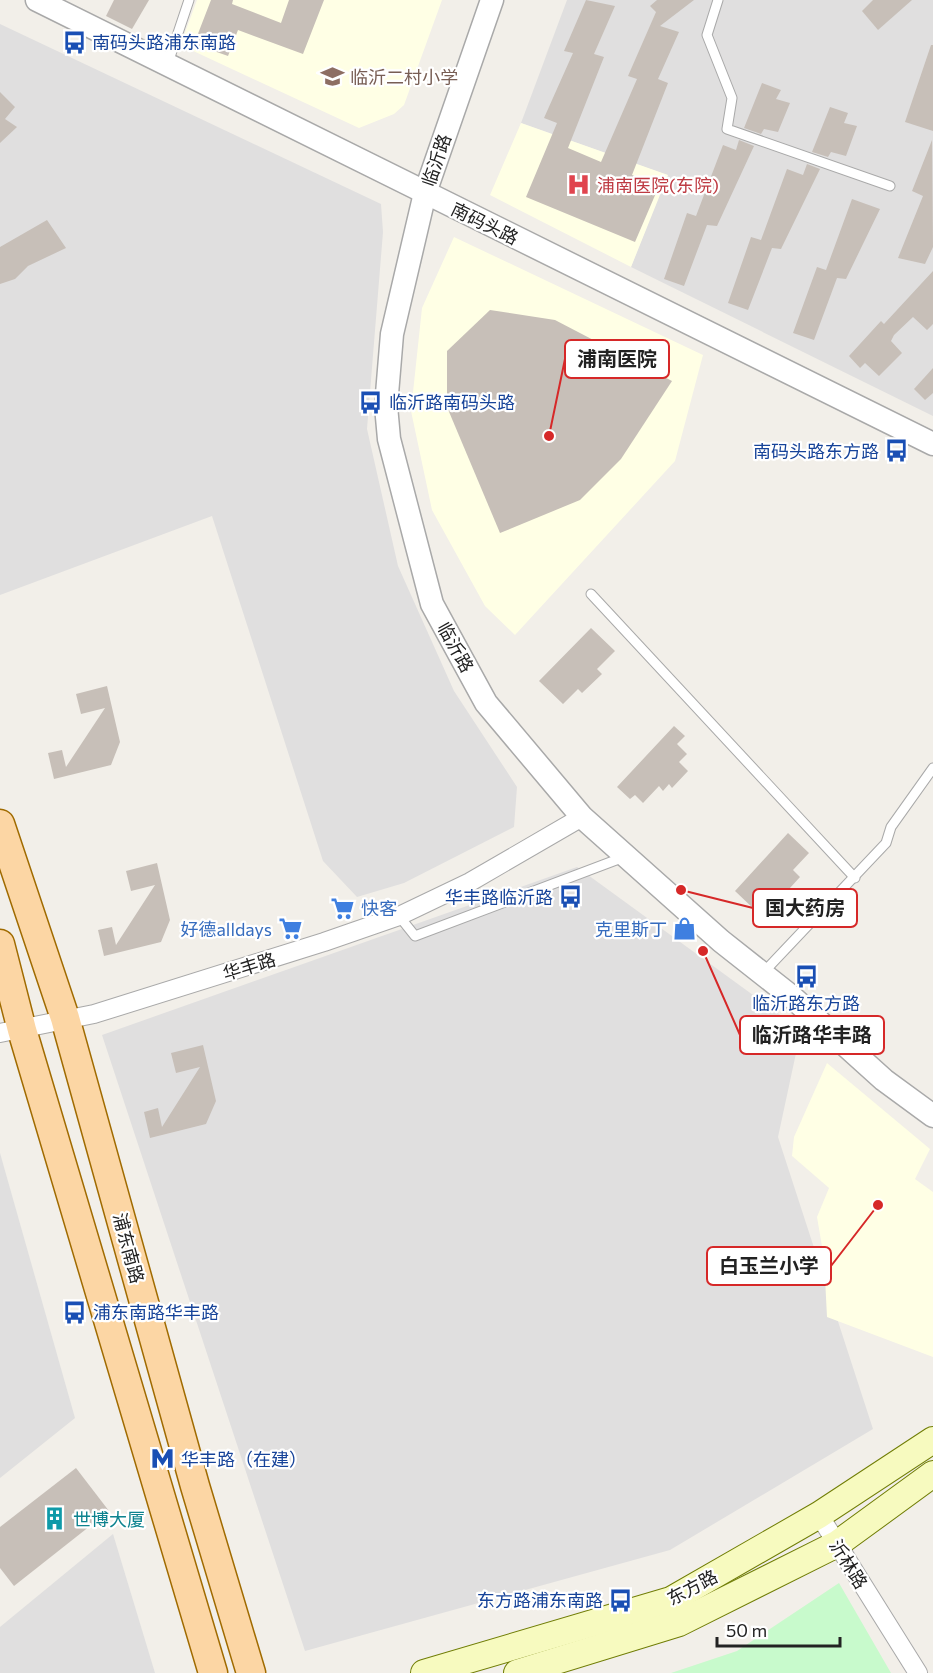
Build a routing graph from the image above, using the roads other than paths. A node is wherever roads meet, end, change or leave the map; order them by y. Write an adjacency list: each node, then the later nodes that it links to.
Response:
1 (37, 0): 5 (street, 南码头路)
2 (189, 0): 5 (lane)
3 (492, 0): 7 (street, 临沂路)
4 (718, 0): 6 (lane)
5 (167, 64): 7 (street, 南码头路)
6 (890, 186)
7 (425, 193): 8 (street, 南码头路); 11 (street, 临沂路)
8 (933, 444)
9 (591, 594): 14 (lane)
10 (933, 768): 14 (lane)
11 (582, 817): 13 (street, 临沂路); 15 (street, 华丰路)
12 (0, 824): 18 (main road, 浦东南路)
13 (627, 856): 15 (lane); 17 (street, 临沂路)
14 (855, 878): 17 (lane)
15 (399, 916): 18 (street, 华丰路)
16 (0, 944): 19 (main road)
17 (762, 974): 20 (street, 临沂路)
18 (65, 1018): 19 (street, 华丰路); 26 (main road, 浦东南路)
19 (11, 1032): 25 (main road)
20 (933, 1116)
21 (933, 1440): 23 (main road, 东方路)
22 (933, 1474): 24 (main road, 东方路)
23 (819, 1515): 24 (street, 沂林路); 27 (main road, 东方路)
24 (837, 1544): 28 (main road, 东方路); 29 (street, 沂林路)
25 (213, 1673)
26 (251, 1673)
27 (424, 1673)
28 (517, 1673)
29 (918, 1673)

